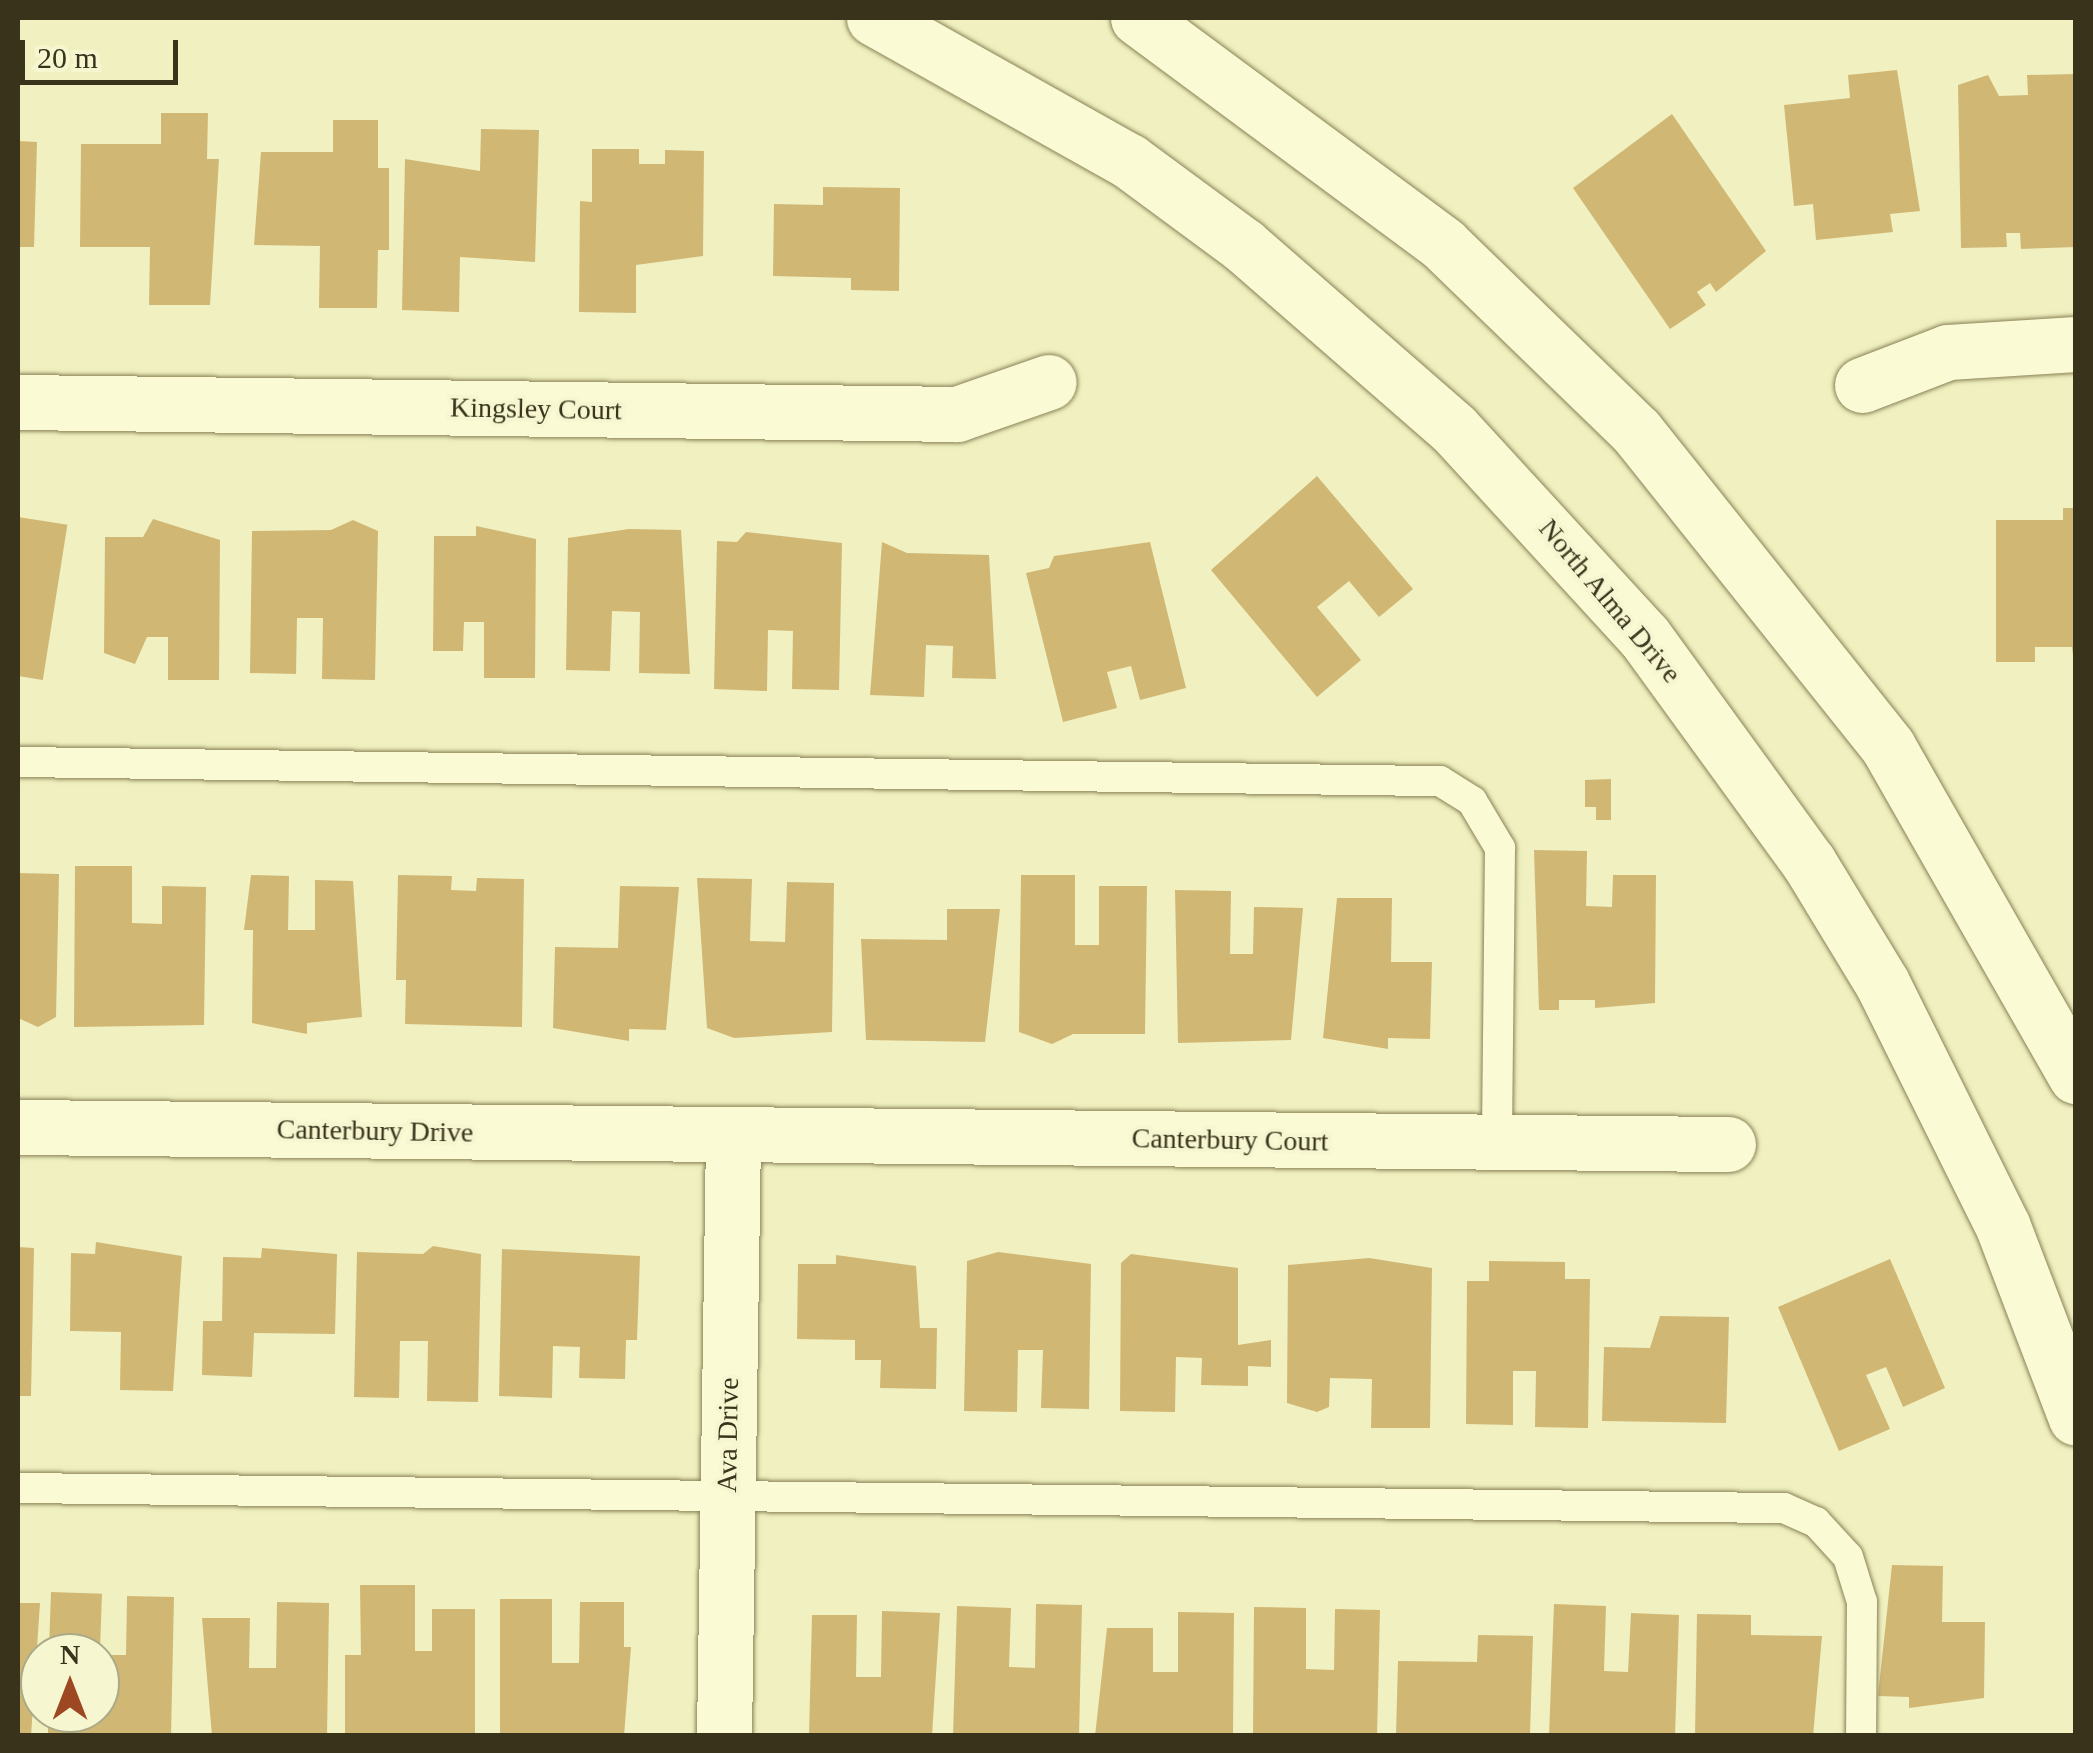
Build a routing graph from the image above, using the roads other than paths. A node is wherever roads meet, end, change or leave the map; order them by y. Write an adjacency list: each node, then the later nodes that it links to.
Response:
1 (874, 18): 13 (street, North Alma Drive)
2 (1138, 18): 8 (street)
3 (2076, 344): 5 (street)
4 (1049, 382): 6 (street, Kingsley Court)
5 (1862, 385)
6 (18, 402)
7 (18, 762): 11 (lane)
8 (2076, 1076)
9 (18, 1127): 10 (street, Canterbury Drive)
10 (732, 1134): 11 (street, Canterbury Court); 15 (street, Ava Drive)
11 (1498, 1142): 12 (street, Canterbury Court)
12 (1728, 1144)
13 (2076, 1418)
14 (18, 1488): 15 (lane)
15 (728, 1496): 16 (street, Ava Drive); 17 (lane)
16 (724, 1736)
17 (1861, 1736)

